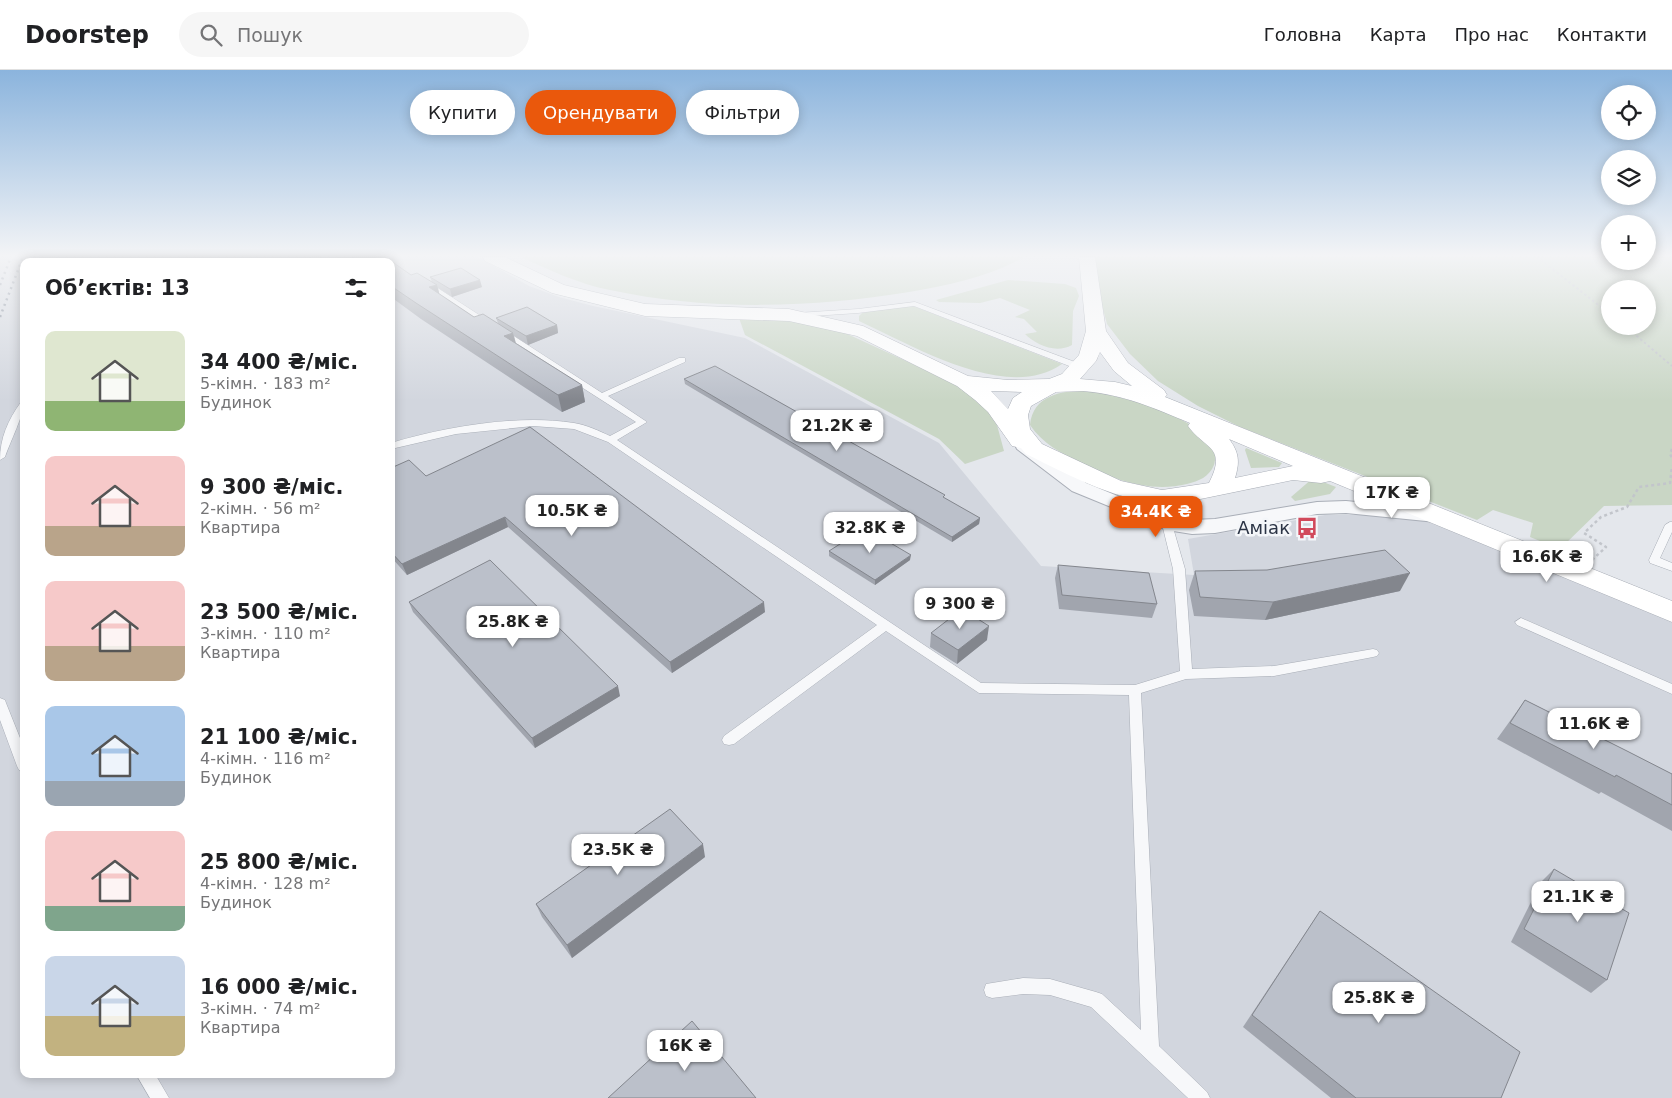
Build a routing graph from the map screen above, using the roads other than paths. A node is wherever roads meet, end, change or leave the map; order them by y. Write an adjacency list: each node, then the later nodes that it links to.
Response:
1 (459, 305): 14 (lane)
2 (624, 305): 7 (main road)
3 (907, 305): 6 (lane)
4 (918, 305): 11 (lane)
5 (1093, 305): 8 (main road)
6 (858, 311): 7 (lane); 9 (lane)
7 (789, 316): 9 (main road)
8 (1096, 331): 11 (main road); 16 (main road)
9 (862, 332): 12 (main road)
10 (682, 360): 14 (lane)
11 (1080, 367): 13 (main road)
12 (964, 382): 13 (main road); 19 (main road)
13 (1048, 387): 16 (main road); 19 (main road)
14 (602, 396): 17 (lane)
15 (20, 410): 20 (lane)
16 (1179, 411): 21 (main road); 22 (main road)
17 (610, 440): 18 (lane); 31 (lane)
18 (395, 445)
19 (1029, 447): 23 (main road); 26 (street)
20 (0, 456)
21 (1362, 486): 22 (main road); 24 (street); 25 (main road)
22 (1218, 489): 23 (main road)
23 (1172, 496): 26 (lane)
24 (1317, 508): 25 (street); 26 (street)
25 (1437, 516): 29 (main road)
26 (1167, 524): 33 (lane)
27 (1672, 524): 28 (lane)
28 (1672, 567)
29 (1672, 612)
30 (1521, 622): 34 (lane)
31 (886, 625): 35 (lane); 37 (lane)
32 (1373, 653): 33 (lane)
33 (1186, 674): 35 (lane)
34 (1672, 689)
35 (1135, 690): 40 (lane)
36 (0, 703): 38 (lane)
37 (729, 740)
38 (20, 756)
39 (992, 990): 40 (lane)
40 (1150, 1049): 43 (lane)
41 (148, 1078): 42 (lane)
42 (160, 1098)
43 (1201, 1098)

